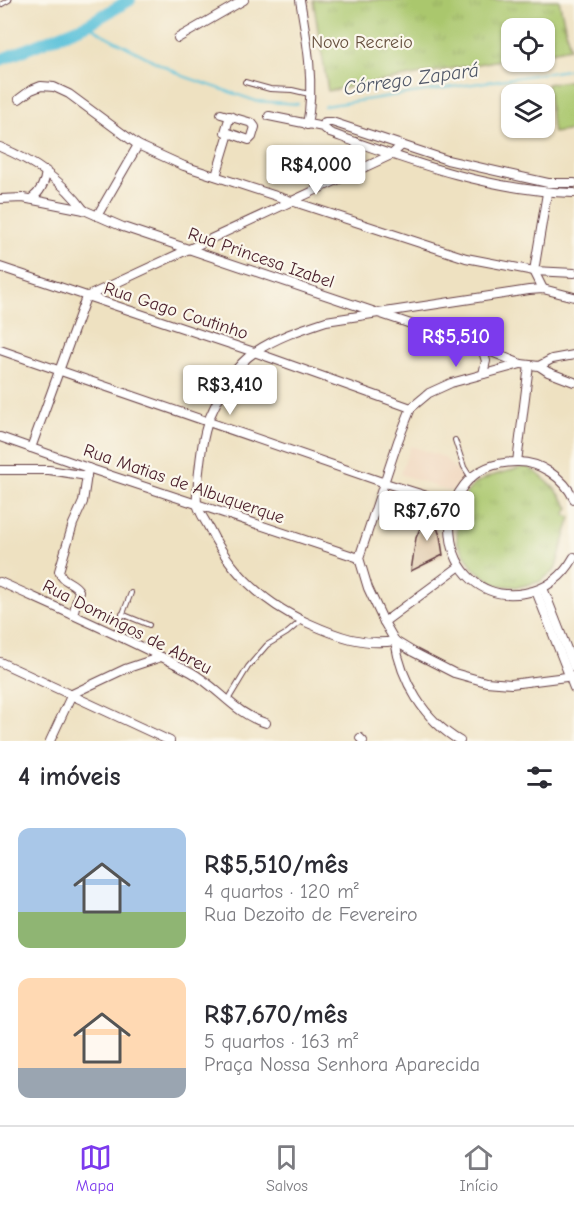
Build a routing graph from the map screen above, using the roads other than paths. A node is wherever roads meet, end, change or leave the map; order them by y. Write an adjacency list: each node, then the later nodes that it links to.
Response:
1 (9, 0): 4 (lane)
2 (244, 0): 5 (street)
3 (300, 0): 7 (street)
4 (1, 4)
5 (178, 38)
6 (245, 82): 7 (lane)
7 (310, 95): 10 (street)
8 (20, 99): 15 (street)
9 (269, 116): 10 (street)
10 (307, 125): 11 (street)
11 (323, 127): 14 (street); 16 (street)
12 (216, 129): 13 (street)
13 (227, 132): 13 (street); 22 (street)
14 (355, 142): 18 (street); 21 (street)
15 (138, 145): 22 (street); 31 (street)
16 (402, 145): 18 (street); 19 (street)
17 (0, 147): 20 (street)
18 (391, 155): 21 (street); 23 (street)
19 (472, 166): 23 (street); 24 (street)
20 (46, 171): 27 (street); 30 (street)
21 (356, 172): 29 (street)
22 (216, 177): 29 (street)
23 (470, 177): 25 (street)
24 (574, 183)
25 (547, 193): 26 (street); 34 (street)
26 (574, 194)
27 (31, 199): 28 (street, Rua Princesa Izabel); 30 (street, Rua Princesa Izabel)
28 (0, 200)
29 (293, 202): 32 (street); 34 (street)
30 (84, 210): 31 (street, Rua Princesa Izabel)
31 (97, 216): 32 (street, Rua Princesa Izabel)
32 (189, 250): 37 (street); 39 (street, Rua Princesa Izabel)
33 (0, 267): 37 (street, Rua Gago Coutinho)
34 (534, 271): 35 (street); 36 (street)
35 (574, 273)
36 (543, 289): 38 (street); 39 (street)
37 (86, 297): 42 (street, Rua Gago Coutinho); 46 (street)
38 (574, 297)
39 (376, 313): 40 (street, Rua Princesa Izabel); 42 (street)
40 (482, 348): 44 (street, Rua Princesa Izabel); 47 (street)
41 (0, 350): 46 (street)
42 (254, 352): 49 (street, Rua Gago Coutinho); 50 (street)
43 (574, 355): 45 (street)
44 (525, 365): 45 (street, Rua Princesa Izabel); 47 (street); 54 (street)
45 (539, 366): 48 (street, Rua Princesa Izabel)
46 (60, 370): 50 (street); 53 (street)
47 (483, 374): 49 (street)
48 (574, 382)
49 (411, 408): 58 (street)
50 (207, 422): 58 (street); 60 (street)
51 (0, 437): 53 (street, Rua Matias de Albuquerque)
52 (455, 440): 57 (lane)
53 (31, 448): 56 (street, Rua Matias de Albuquerque)
54 (517, 462): 57 (street); 59 (street)
55 (0, 470): 56 (street)
56 (88, 472): 60 (street, Rua Matias de Albuquerque); 69 (street)
57 (471, 477): 61 (street)
58 (385, 483): 61 (street); 63 (street)
59 (574, 499)
60 (197, 504): 63 (street, Rua Matias de Albuquerque); 70 (street)
61 (453, 504): 64 (street)
62 (574, 557): 66 (street)
63 (360, 558): 71 (street)
64 (460, 566): 66 (street); 71 (street)
65 (0, 582): 69 (street, Rua Domingos de Abreu)
66 (539, 590): 77 (street); 78 (street)
67 (131, 592): 68 (lane)
68 (122, 614): 72 (lane); 73 (lane)
69 (73, 615): 73 (street, Rua Domingos de Abreu)
70 (302, 620): 74 (street); 81 (lane)
71 (384, 622): 74 (street)
72 (149, 625)
73 (114, 635): 75 (street, Rua Domingos de Abreu)
74 (395, 641): 78 (street); 85 (street)
75 (161, 657): 80 (street); 81 (street, Rua Domingos de Abreu)
76 (0, 662): 80 (street)
77 (574, 667)
78 (572, 677): 79 (street)
79 (574, 688)
80 (72, 694): 83 (street); 84 (street)
81 (228, 700): 82 (street, Rua Domingos de Abreu)
82 (266, 723)
83 (50, 741)
84 (170, 741)
85 (460, 741)

